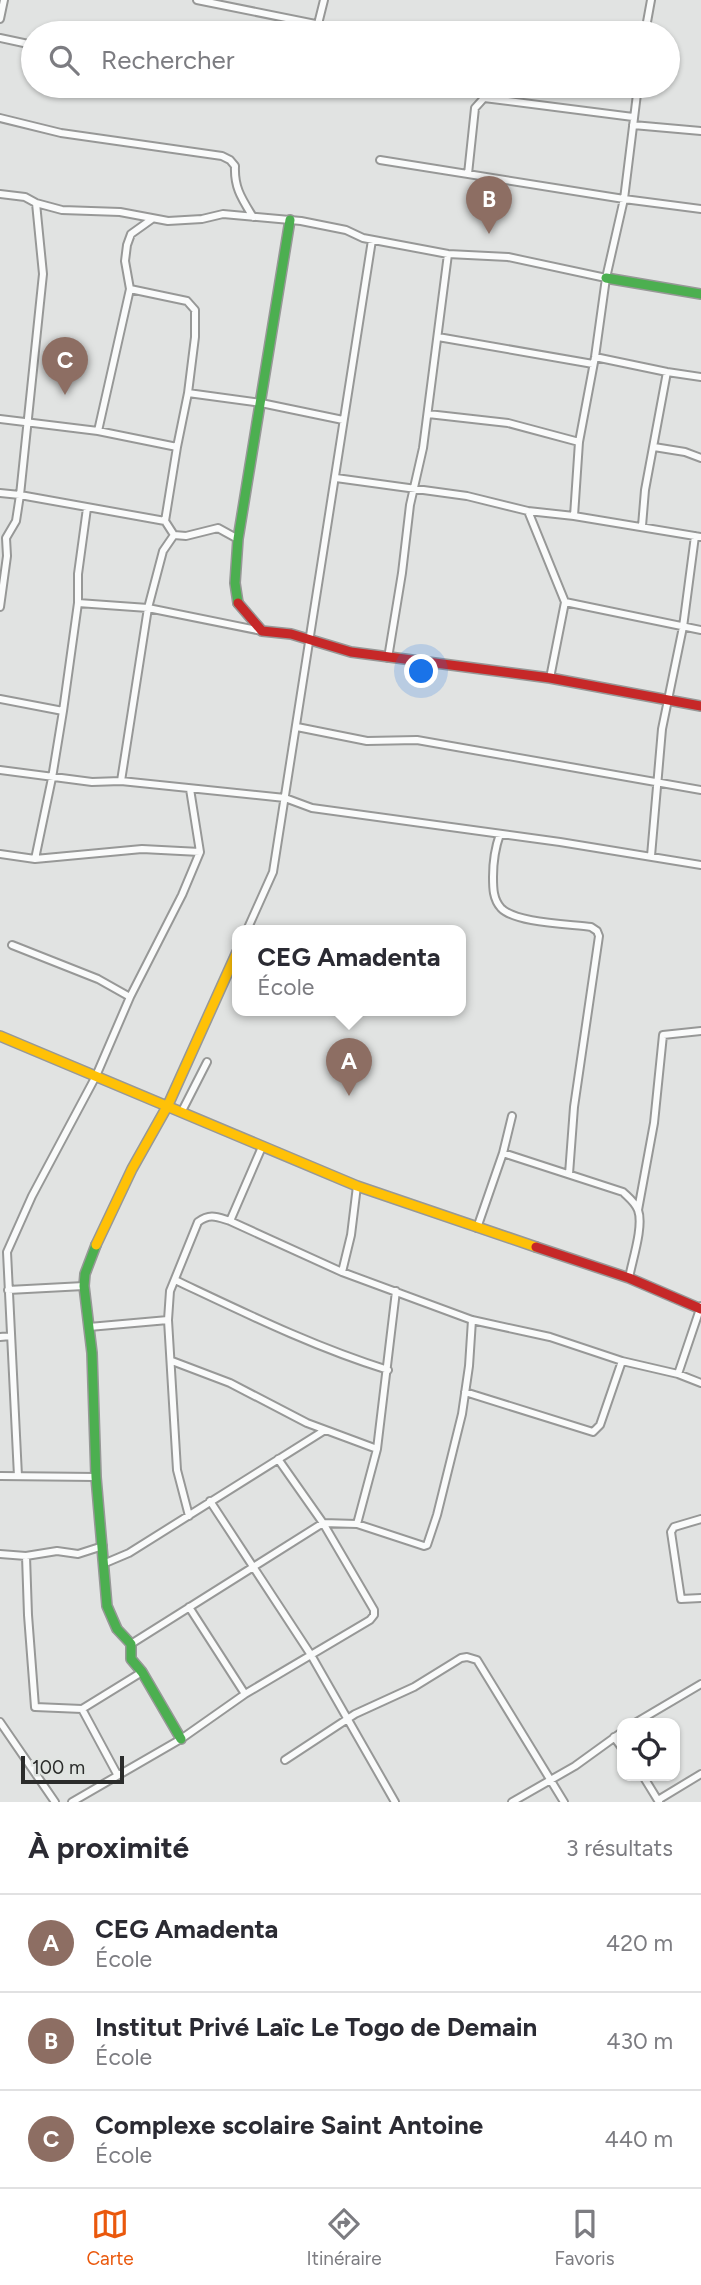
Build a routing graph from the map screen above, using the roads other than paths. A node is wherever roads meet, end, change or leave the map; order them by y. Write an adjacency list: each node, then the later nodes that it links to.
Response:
1 (4, 0): 7 (street)
2 (197, 0): 6 (street)
3 (241, 0): 6 (street)
4 (324, 0): 9 (street)
5 (651, 0): 10 (street)
6 (240, 8): 8 (street)
7 (0, 19)
8 (303, 21)
9 (319, 21)
10 (647, 21)
11 (0, 38): 12 (street)
12 (21, 42)
13 (636, 98): 15 (street)
14 (0, 118): 23 (street)
15 (633, 121): 16 (street); 18 (street); 20 (street)
16 (701, 131)
17 (380, 160): 18 (street)
18 (468, 174): 20 (street)
19 (0, 194): 21 (street)
20 (624, 199): 22 (street); 28 (street)
21 (36, 203): 24 (street); 40 (street)
22 (701, 209)
23 (253, 217): 24 (street); 25 (street)
24 (152, 219): 29 (street)
25 (290, 220): 26 (street); 36 (street)
26 (372, 240): 27 (street); 39 (street)
27 (448, 254): 28 (street); 31 (street)
28 (606, 278): 30 (street); 32 (street)
29 (130, 289): 35 (street); 41 (street)
30 (701, 294)
31 (438, 337): 32 (street); 37 (street)
32 (594, 360): 33 (street); 42 (street)
33 (667, 372): 34 (street); 44 (street)
34 (701, 377)
35 (188, 393): 36 (street); 43 (street)
36 (261, 403): 39 (street); 57 (street)
37 (428, 414): 42 (street); 47 (street)
38 (0, 419): 40 (street)
39 (343, 420): 46 (street)
40 (28, 424): 41 (street); 49 (street)
41 (98, 431): 43 (street)
42 (579, 442): 52 (street)
43 (177, 447): 53 (street)
44 (654, 447): 45 (street); 54 (street)
45 (701, 458)
46 (336, 478): 47 (street); 65 (street)
47 (416, 488): 51 (street); 66 (street)
48 (0, 493): 49 (street)
49 (20, 495): 50 (street); 60 (street)
50 (87, 508): 53 (street); 59 (street)
51 (528, 511): 52 (street); 58 (street)
52 (574, 516): 54 (street)
53 (164, 520): 55 (street)
54 (642, 526): 56 (street)
55 (174, 535): 57 (street); 61 (street)
56 (698, 537): 62 (street)
57 (238, 539): 64 (street)
58 (565, 602): 62 (street); 67 (street)
59 (78, 603): 61 (street); 71 (street)
60 (0, 607)
61 (148, 608): 64 (street); 75 (street)
62 (683, 627): 63 (street); 69 (street)
63 (701, 630)
64 (262, 631): 65 (street)
65 (311, 640): 66 (street); 72 (street)
66 (388, 658): 67 (street)
67 (550, 678): 69 (street)
68 (0, 699): 71 (street)
69 (669, 701): 70 (street); 76 (street)
70 (701, 706)
71 (63, 711): 74 (street)
72 (297, 727): 76 (street); 79 (street)
73 (0, 771): 74 (street)
74 (52, 778): 75 (street); 84 (street)
75 (121, 781): 77 (street)
76 (658, 781): 78 (street); 83 (street)
77 (190, 789): 79 (street); 81 (street)
78 (701, 790)
79 (285, 798): 80 (street); 86 (street)
80 (500, 834): 83 (street); 99 (street)
81 (200, 852): 84 (street); 89 (street)
82 (0, 854): 84 (street)
83 (651, 856): 85 (street)
84 (35, 859)
85 (701, 865)
86 (249, 925)
87 (12, 945): 89 (street)
88 (232, 963): 94 (street)
89 (130, 997): 93 (street)
90 (701, 1031): 101 (street)
91 (0, 1035): 93 (street)
92 (207, 1062): 95 (street)
93 (96, 1076): 94 (street); 108 (street)
94 (168, 1105): 95 (street); 107 (street)
95 (182, 1111): 97 (street)
96 (512, 1116): 98 (street)
97 (262, 1147): 100 (street); 102 (street)
98 (503, 1153): 99 (street); 103 (street)
99 (569, 1174): 101 (street)
100 (357, 1186): 103 (street); 104 (street)
101 (638, 1211): 105 (street)
102 (230, 1221): 104 (street); 106 (street)
103 (477, 1228): 105 (street)
104 (342, 1272): 109 (street)
105 (629, 1278): 110 (street)
106 (174, 1280): 111 (street); 118 (street)
107 (84, 1286): 108 (street); 113 (street)
108 (8, 1290): 114 (street)
109 (396, 1291): 112 (street); 118 (street)
110 (701, 1307): 119 (street)
111 (168, 1320): 113 (street); 116 (street)
112 (472, 1320): 117 (street); 121 (street)
113 (89, 1327): 127 (street)
114 (11, 1336): 115 (street); 126 (street)
115 (0, 1337)
116 (172, 1361): 122 (street); 129 (street)
117 (622, 1361): 119 (street); 121 (street)
118 (388, 1370): 123 (street)
119 (678, 1374): 120 (street)
120 (701, 1383)
121 (465, 1392): 132 (street)
122 (326, 1430): 123 (street); 124 (street)
123 (377, 1449): 132 (street)
124 (278, 1459): 128 (street); 131 (street)
125 (0, 1476): 126 (street)
126 (18, 1476): 127 (street)
127 (96, 1477): 133 (street)
128 (210, 1501): 129 (street); 137 (street)
129 (189, 1516): 136 (street)
130 (701, 1519): 138 (street)
131 (323, 1522): 132 (street); 137 (street); 141 (street)
132 (357, 1524)
133 (103, 1546): 135 (street); 136 (street)
134 (0, 1554): 135 (street)
135 (26, 1556): 145 (street)
136 (102, 1564): 140 (street)
137 (255, 1567): 139 (street); 141 (street)
138 (701, 1598)
139 (189, 1607): 140 (street); 144 (street)
140 (131, 1644): 142 (street)
141 (311, 1655): 144 (street); 147 (street)
142 (142, 1672): 145 (street); 151 (street)
143 (701, 1684): 146 (street)
144 (245, 1694): 151 (street)
145 (82, 1709): 154 (street)
146 (643, 1718)
147 (346, 1719): 153 (street); 156 (street); 161 (street)
148 (0, 1722): 159 (street)
149 (617, 1735): 150 (street)
150 (614, 1737): 152 (street); 156 (street)
151 (181, 1739): 154 (street)
152 (617, 1741)
153 (285, 1760)
154 (117, 1774): 160 (street)
155 (701, 1774): 158 (street)
156 (550, 1780): 162 (street); 163 (street)
157 (646, 1781): 158 (street)
158 (659, 1801)
159 (55, 1802)
160 (72, 1802)
161 (395, 1802)
162 (512, 1802)
163 (564, 1802)

